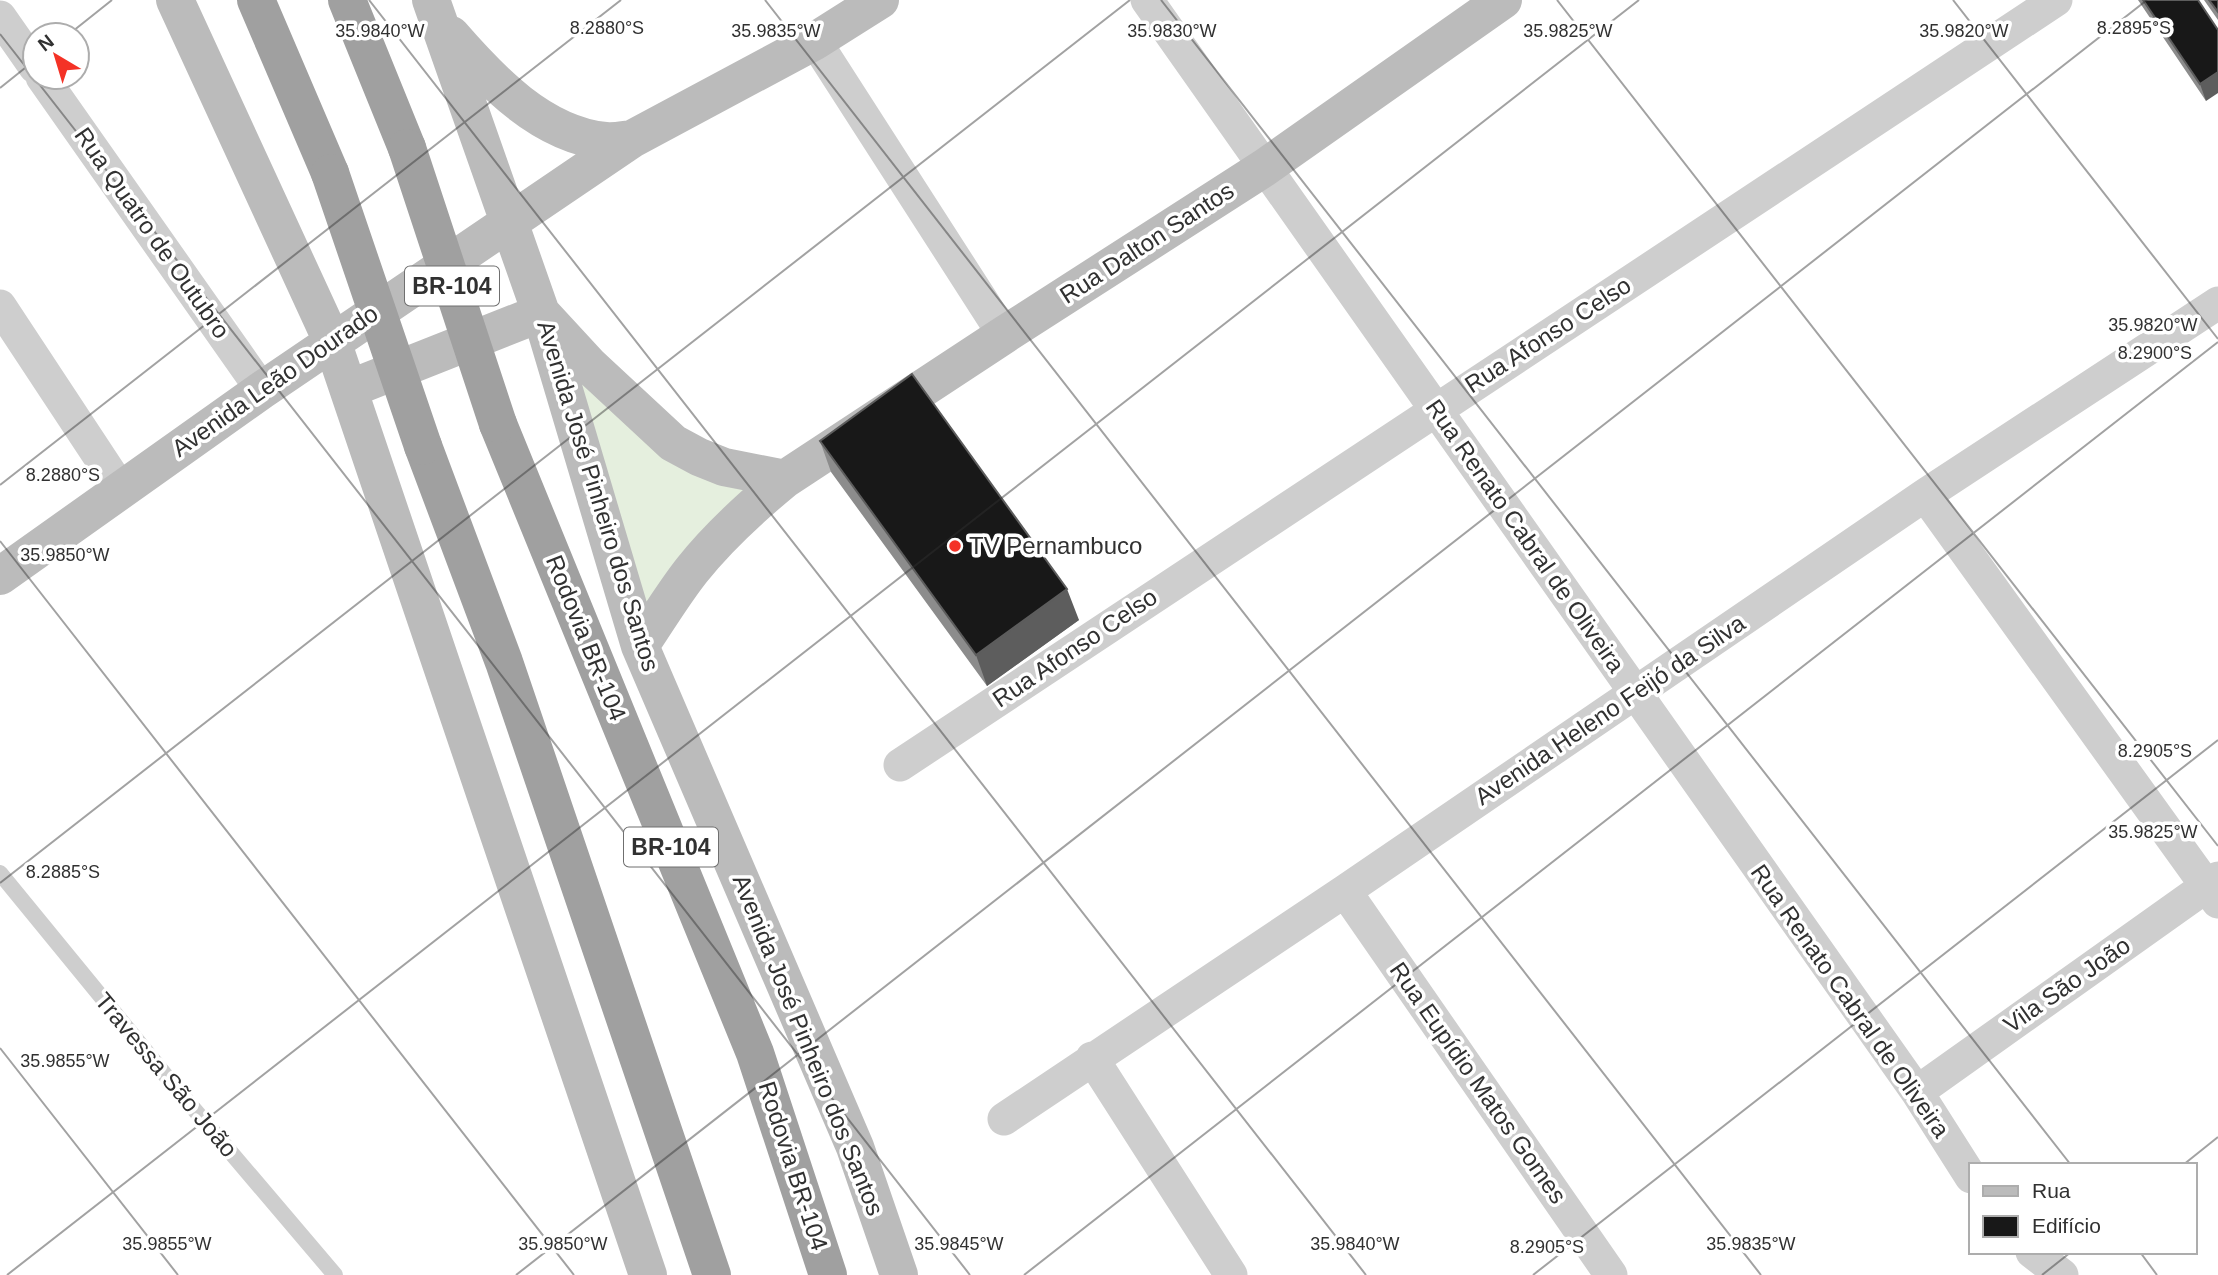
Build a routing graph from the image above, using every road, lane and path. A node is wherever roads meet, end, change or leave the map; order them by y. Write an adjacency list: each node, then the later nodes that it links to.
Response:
1 (175, 0): 20 (main road)
2 (256, 0): 41 (highway, BR-104, bridge)
3 (347, 0): 42 (highway, Rodovia BR-104 / BR-104, bridge)
4 (880, 0): 10 (main road, Avenida Leão Dourado)
5 (1147, 0): 14 (street, Rua Renato Cabral de Oliveira)
6 (1503, 0): 14 (main road, Rua Dalton Santos)
7 (2056, 0): 23 (street, Rua Afonso Celso)
8 (436, 12): 13 (main road); 15 (main road, Avenida José Pinheiro dos Santos)
9 (0, 18): 11 (street)
10 (815, 41): 13 (main road, Avenida Leão Dourado); 19 (street)
11 (21, 47)
12 (52, 91): 22 (street, Rua Quatro de Outubro)
13 (632, 139): 15 (main road, Avenida Leão Dourado)
14 (1264, 168): 19 (main road, Rua Dalton Santos); 23 (street, Rua Renato Cabral de Oliveira)
15 (510, 220): 17 (main road, Avenida José Pinheiro dos Santos); 20 (main road, Avenida Leão Dourado)
16 (0, 306): 25 (street)
17 (541, 313): 21 (main road); 24 (main road); 28 (main road, Avenida José Pinheiro dos Santos)
18 (2214, 313): 26 (street, Avenida Heleno Feijó da Silva)
19 (1004, 335): 24 (main road, Rua Dalton Santos)
20 (332, 341): 21 (main road); 22 (main road, Avenida Leão Dourado)
21 (349, 389): 40 (main road)
22 (262, 390): 25 (main road, Avenida Leão Dourado)
23 (1437, 408): 29 (street, Rua Renato Cabral de Oliveira); 30 (street, Rua Afonso Celso)
24 (785, 479): 28 (main road, Rua Dalton Santos)
25 (120, 488): 27 (main road, Avenida Leão Dourado)
26 (1926, 495): 29 (street, Avenida Heleno Feijó da Silva); 32 (street)
27 (0, 576)
28 (640, 646): 43 (main road, Avenida José Pinheiro dos Santos)
29 (1634, 694): 33 (street, Avenida Heleno Feijó da Silva); 35 (street, Rua Renato Cabral de Oliveira)
30 (900, 765)
31 (0, 873): 39 (lane, Travessa São João)
32 (2214, 889): 35 (street, Vila São João)
33 (1346, 891): 34 (street, Avenida Heleno Feijó da Silva); 45 (street, Rua Eupídio Matos Gomes)
34 (1092, 1058): 36 (street, Avenida Heleno Feijó da Silva); 44 (street)
35 (1917, 1092): 37 (street, Rua Renato Cabral de Oliveira)
36 (1003, 1119)
37 (1969, 1175)
38 (2035, 1254): 46 (street)
39 (335, 1275)
40 (648, 1275)
41 (712, 1275)
42 (828, 1275)
43 (899, 1275)
44 (1231, 1275)
45 (1611, 1275)
46 (2062, 1275)

